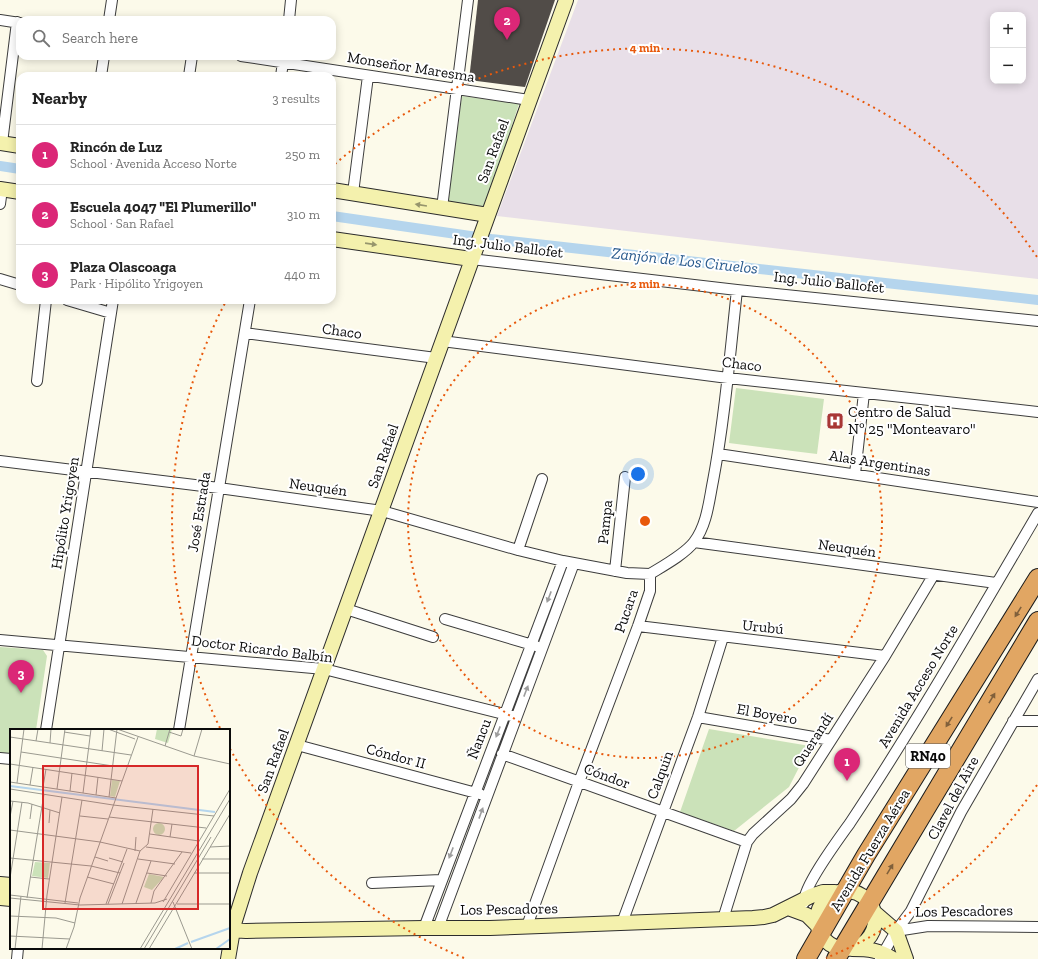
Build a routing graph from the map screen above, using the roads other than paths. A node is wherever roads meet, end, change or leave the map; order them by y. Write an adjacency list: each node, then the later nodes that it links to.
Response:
1 (112, 0): 5 (street)
2 (291, 0): 6 (street)
3 (468, 0): 18 (street)
4 (566, 0): 19 (street, San Rafael)
5 (110, 16)
6 (289, 16)
7 (0, 20): 8 (street)
8 (16, 22)
9 (16, 42): 20 (street)
10 (103, 60): 14 (street)
11 (192, 60): 15 (street)
12 (283, 60): 16 (street)
13 (288, 60): 17 (street, Monseñor Maresma)
14 (102, 72)
15 (190, 72)
16 (281, 72)
17 (368, 76): 18 (street, Monseñor Maresma); 25 (street)
18 (457, 89): 19 (street, Monseñor Maresma); 27 (street)
19 (529, 100): 28 (street, San Rafael)
20 (1, 143): 21 (street)
21 (16, 145)
22 (1, 189): 23 (street); 26 (street)
23 (16, 191)
24 (336, 191): 25 (street, Ing. Julio Ballofet)
25 (353, 193): 27 (street, Ing. Julio Ballofet, one-way to 25)
26 (0, 204)
27 (442, 208): 28 (street, Ing. Julio Ballofet)
28 (486, 219): 30 (street, San Rafael)
29 (336, 239): 30 (street, Ing. Julio Ballofet, one-way to 30)
30 (473, 255): 33 (street, Ing. Julio Ballofet); 41 (street, San Rafael)
31 (0, 279): 32 (street)
32 (16, 284)
33 (737, 290): 39 (street, Ing. Julio Ballofet); 43 (street, Pucara)
34 (46, 304): 44 (street)
35 (81, 304): 38 (street)
36 (112, 304): 38 (street, Hipólito Yrigoyen)
37 (249, 304): 40 (street, José Estrada)
38 (111, 313): 49 (street, Hipólito Yrigoyen)
39 (1038, 322)
40 (245, 333): 42 (street, Chaco); 53 (street, José Estrada)
41 (442, 341): 42 (street, San Rafael); 43 (street, Chaco)
42 (436, 358): 55 (street, San Rafael)
43 (728, 378): 45 (street, Chaco); 47 (street, Pucara)
44 (37, 381)
45 (864, 393): 46 (street, Chaco); 50 (street)
46 (1038, 412)
47 (718, 454): 50 (street, Alas Argentinas); 57 (street, Pucara)
48 (0, 461): 49 (street, Neuquén)
49 (86, 472): 53 (street, Neuquén); 73 (street, Hipólito Yrigoyen)
50 (855, 474): 54 (street, Alas Argentinas)
51 (625, 477): 61 (street, Pampa)
52 (542, 478): 58 (street)
53 (218, 488): 55 (street, Neuquén); 76 (street, José Estrada)
54 (1038, 502)
55 (382, 511): 58 (street, Neuquén); 66 (street, San Rafael)
56 (1038, 513): 65 (street, Avenida Acceso Norte)
57 (694, 542): 62 (street, Pucara); 63 (street, Neuquén)
58 (518, 550): 59 (street, Neuquén)
59 (563, 561): 60 (street, Neuquén); 74 (street, Ñancu, one-way to 74)
60 (574, 563): 61 (street, Neuquén); 75 (street, Ñancu)
61 (615, 571): 62 (street, Neuquén)
62 (650, 574): 69 (street, Pucara)
63 (933, 576): 65 (street, Neuquén); 77 (street, Querandí)
64 (1038, 578): 102 (highway, Avenida Fuerza Aérea / RN40, one-way to 102)
65 (996, 583): 97 (street, Avenida Acceso Norte)
66 (346, 609): 70 (street); 78 (street, San Rafael)
67 (446, 619): 74 (street)
68 (1038, 621): 106 (highway, Avenida Fuerza Aérea / RN40, one-way to 68)
69 (638, 626): 71 (street, Urubú); 92 (street, Pucara)
70 (433, 637)
71 (723, 637): 77 (street, Urubú); 82 (street, Calquin)
72 (0, 640): 73 (street, Doctor Ricardo Balbín)
73 (59, 645): 76 (street, Doctor Ricardo Balbín); 85 (street, Hipólito Yrigoyen)
74 (531, 645): 75 (street); 80 (street, Ñancu)
75 (542, 648): 81 (street, Ñancu, one-way to 75)
76 (191, 656): 78 (street, Doctor Ricardo Balbín); 86 (street, José Estrada)
77 (885, 656): 87 (street, Querandí)
78 (324, 669): 80 (street, Doctor Ricardo Balbín); 88 (street, San Rafael)
79 (1038, 680): 83 (street, Clavel del Aire)
80 (504, 715): 81 (street, Doctor Ricardo Balbín); 93 (street, Ñancu, one-way to 93)
81 (516, 717): 89 (street, Ñancu)
82 (698, 717): 87 (street, El Boyero); 95 (street, Calquin)
83 (1013, 721): 84 (street); 115 (street, Clavel del Aire)
84 (1038, 721)
85 (46, 729)
86 (179, 729)
87 (831, 740): 96 (street, Querandí)
88 (297, 745): 93 (street, Cóndor II); 110 (street, San Rafael)
89 (502, 754): 92 (street, Cóndor); 94 (street, Ñancu)
90 (0, 758): 91 (street)
91 (10, 759)
92 (579, 782): 95 (street, Cóndor); 112 (street, Pucara)
93 (474, 792): 94 (street, Cóndor II); 98 (street, Ñancu, one-way to 98)
94 (487, 796): 114 (street, Ñancu, one-way to 94)
95 (662, 812): 96 (street, Cóndor); 109 (street, Calquin)
96 (746, 842): 108 (street, Querandí)
97 (818, 871): 102 (street); 105 (street, Avenida Acceso Norte)
98 (441, 880): 99 (street); 114 (street, Ñancu)
99 (372, 883)
100 (0, 884): 101 (street)
101 (10, 885)
102 (834, 892): 105 (street, Los Pescadores); 106 (street, Los Pescadores); 111 (highway, Avenida Fuerza Aérea / RN40)
103 (0, 898): 104 (street)
104 (10, 899)
105 (804, 900): 107 (street, Los Pescadores); 111 (street)
106 (872, 907): 115 (street, Los Pescadores); 119 (highway, Avenida Fuerza Aérea / RN40)
107 (788, 908): 108 (street, Los Pescadores); 111 (street)
108 (723, 919): 109 (street, Los Pescadores)
109 (622, 923): 112 (street, Los Pescadores)
110 (232, 924): 114 (street, Los Pescadores); 116 (street, San Rafael)
111 (814, 924): 119 (street); 123 (highway, Avenida Fuerza Aérea / RN40)
112 (527, 926): 114 (street, Los Pescadores)
113 (1038, 927): 115 (street, Los Pescadores)
114 (431, 928)
115 (896, 931): 120 (street, Clavel del Aire); 124 (street)
116 (230, 942)
117 (18, 949): 121 (street)
118 (229, 949): 122 (street, San Rafael)
119 (843, 952): 120 (street)
120 (885, 957)
121 (17, 959)
122 (228, 959)
123 (806, 959)
124 (906, 959)

